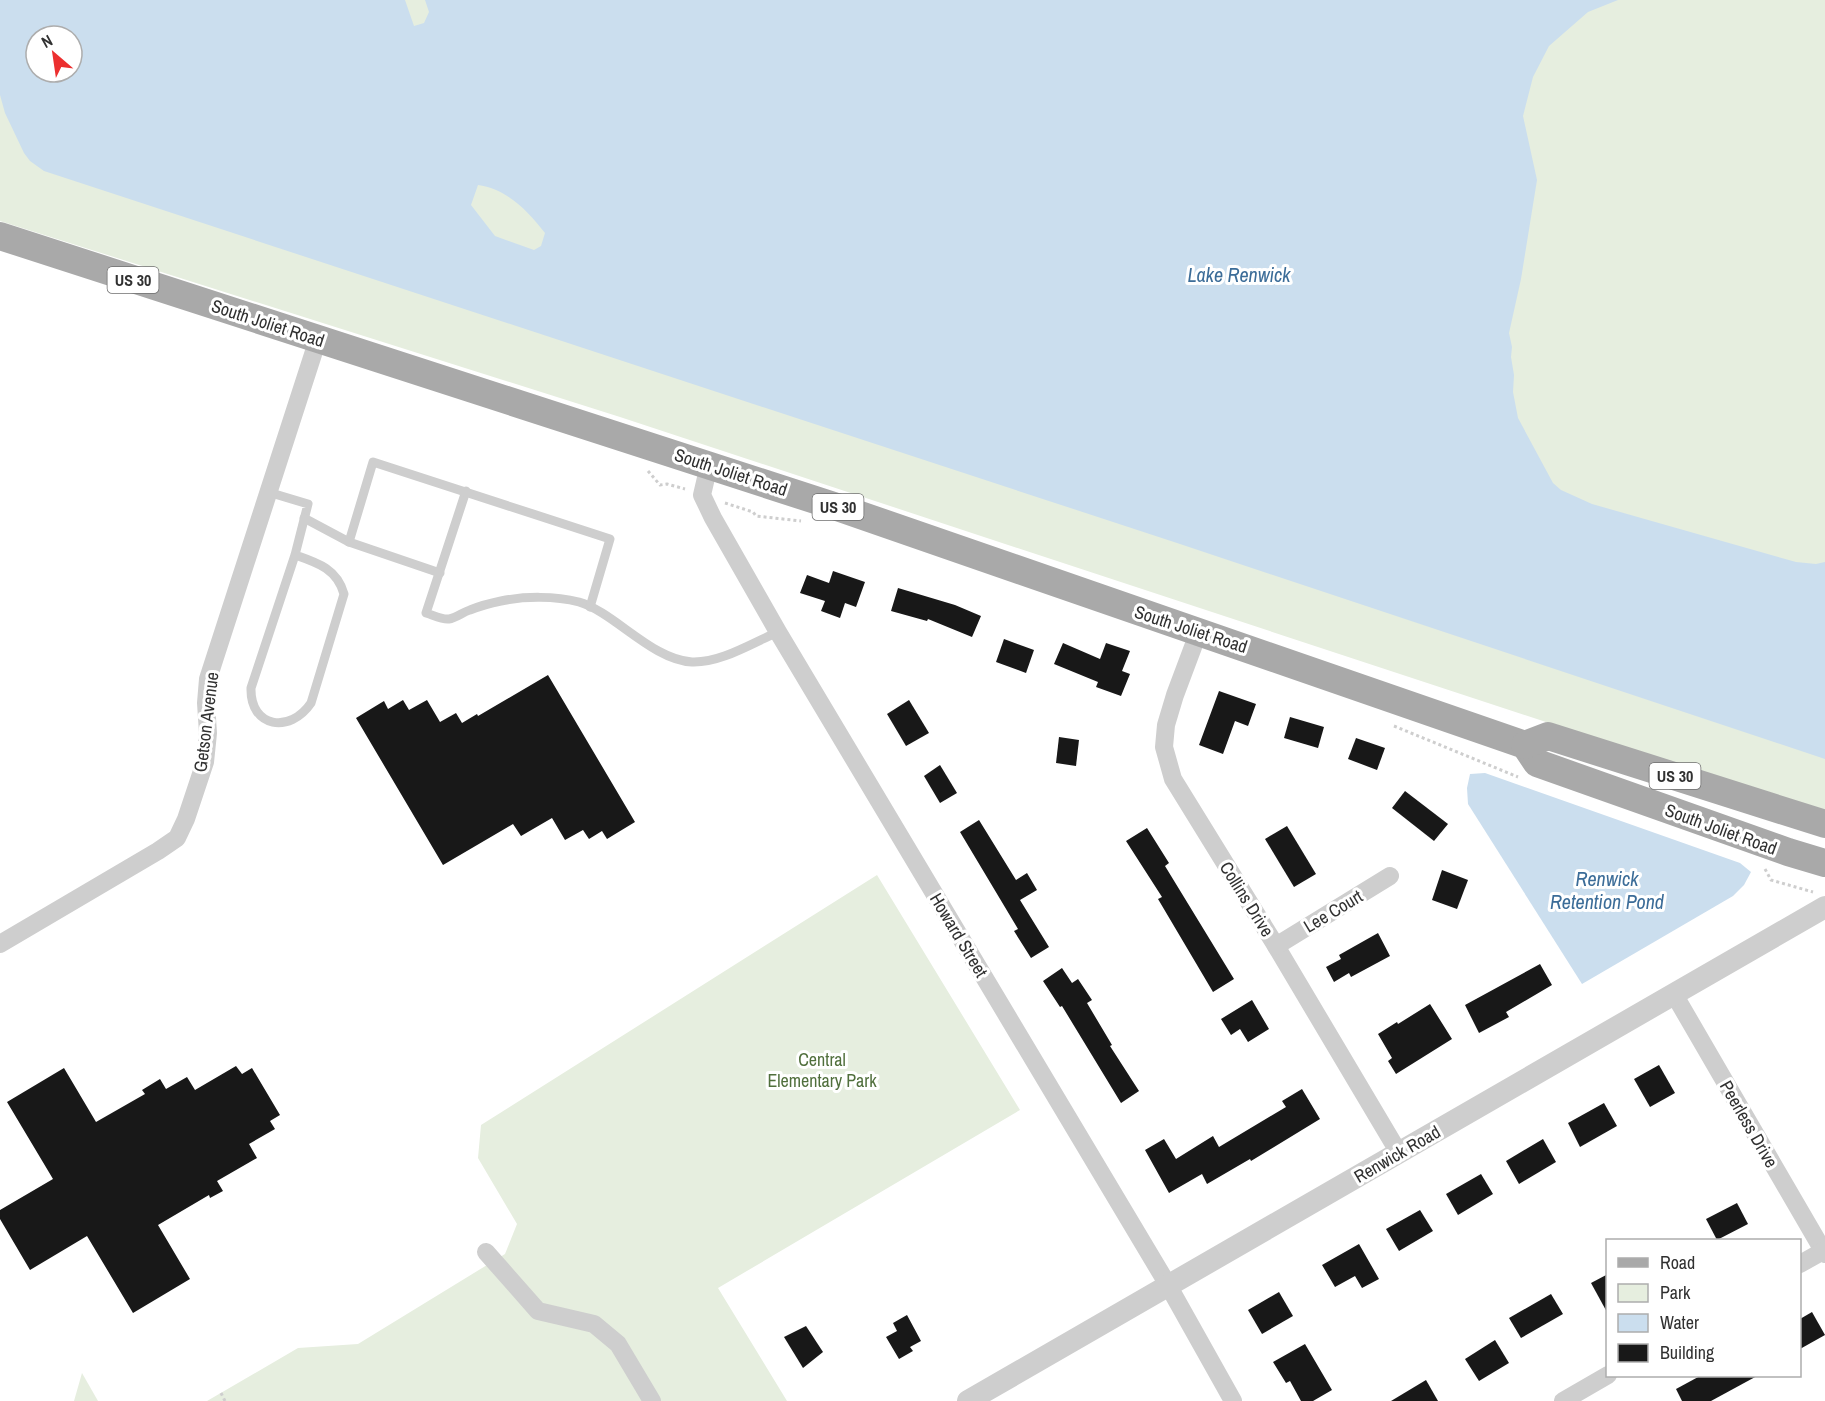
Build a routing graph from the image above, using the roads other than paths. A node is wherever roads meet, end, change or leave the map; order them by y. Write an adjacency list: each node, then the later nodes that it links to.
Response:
1 (0, 236): 2 (main road, South Joliet Road / US 30)
2 (318, 339): 3 (main road, South Joliet Road / US 30); 5 (street, Getson Avenue)
3 (709, 465): 11 (main road, South Joliet Road / US 30); 12 (street, Howard Street)
4 (466, 491): 7 (lane); 9 (lane); 10 (lane)
5 (268, 492): 6 (lane); 18 (street, Getson Avenue)
6 (304, 518): 7 (lane); 8 (lane)
7 (349, 542): 9 (lane)
8 (295, 555): 8 (lane)
9 (440, 573): 10 (lane)
10 (590, 607): 12 (lane)
11 (1199, 631): 13 (main road, South Joliet Road / US 30); 19 (street, Collins Drive)
12 (778, 632): 25 (street, Howard Street)
13 (1526, 745): 14 (main road, South Joliet Road / US 30); 15 (main road, South Joliet Road / US 30)
14 (1825, 824)
15 (1825, 863)
16 (1390, 876): 19 (street, Lee Court)
17 (1820, 900): 20 (street, Renwick Road)
18 (0, 944)
19 (1276, 946): 21 (street, Collins Drive)
20 (1674, 994): 21 (street, Renwick Road); 23 (street, Peerless Drive)
21 (1399, 1153): 25 (street, Renwick Road)
22 (486, 1252): 27 (street)
23 (1824, 1252): 24 (street)
24 (1801, 1264)
25 (1168, 1286): 28 (street, Renwick Road); 29 (street, Howard Street)
26 (1606, 1377): 30 (street)
27 (652, 1401)
28 (969, 1401)
29 (1233, 1401)
30 (1563, 1401)

